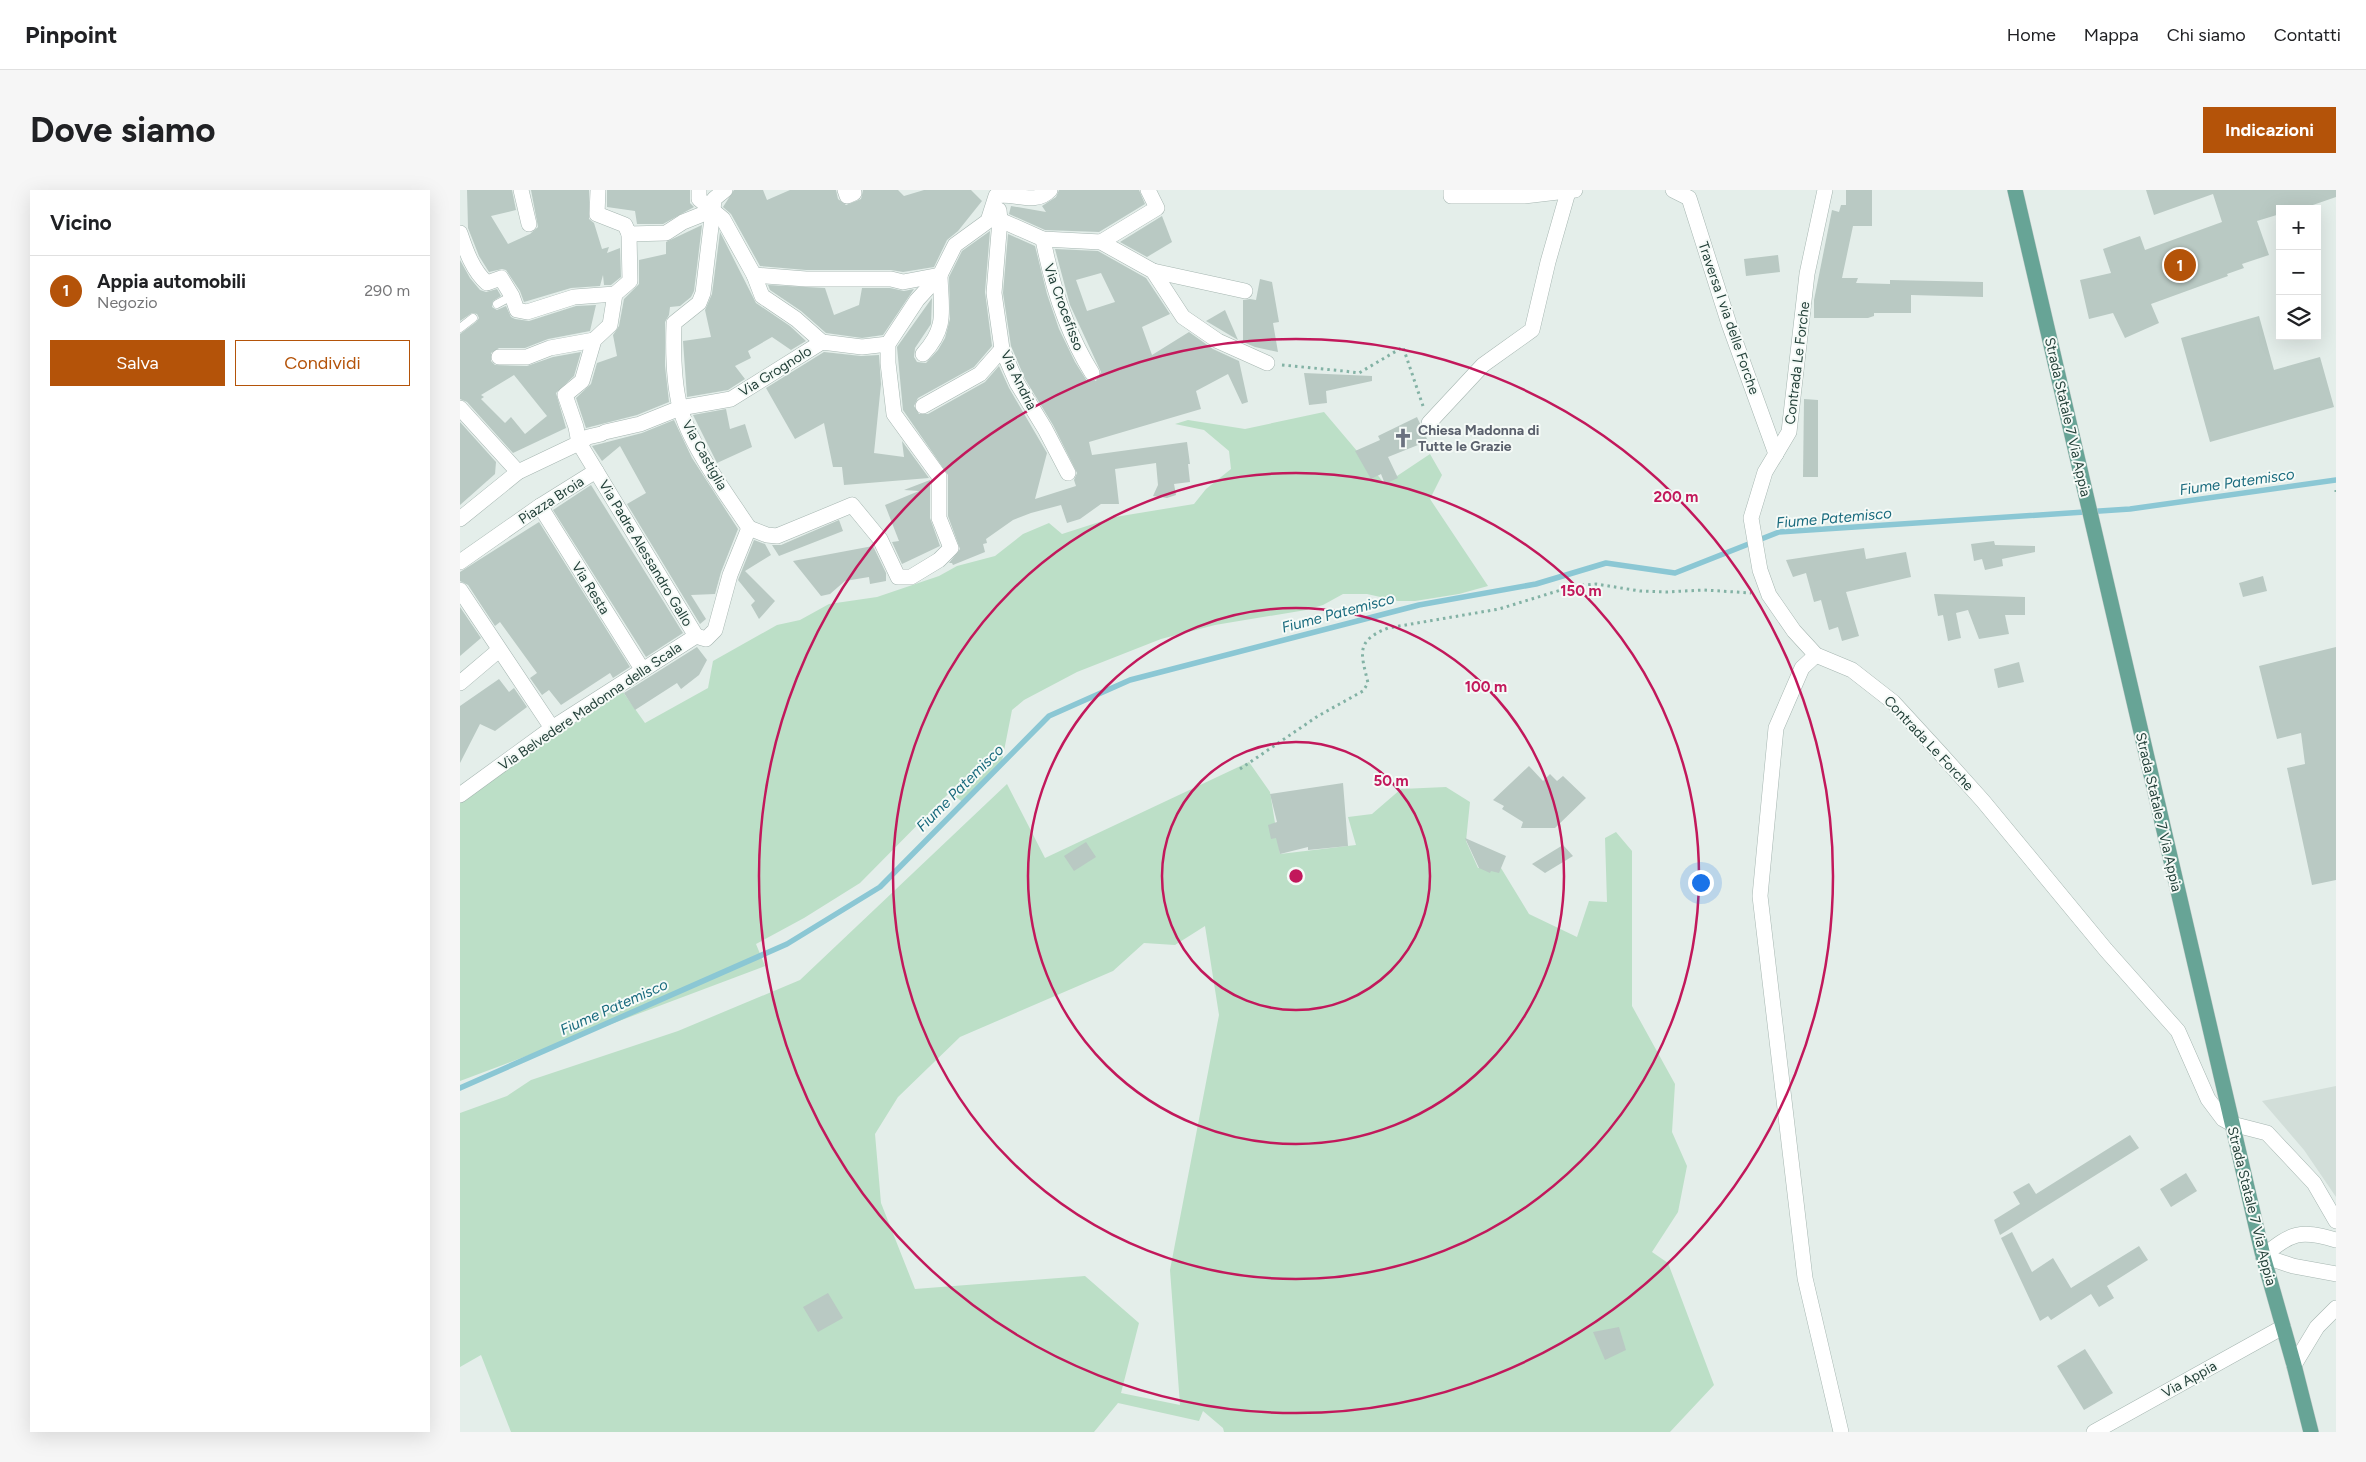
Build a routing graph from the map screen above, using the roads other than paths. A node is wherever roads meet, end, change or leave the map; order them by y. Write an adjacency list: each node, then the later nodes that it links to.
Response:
1 (521, 190): 15 (street)
2 (598, 190): 17 (street)
3 (699, 190): 13 (street)
4 (725, 190): 13 (street)
5 (1050, 190): 12 (street)
6 (1148, 190): 19 (street)
7 (1451, 190): 11 (street)
8 (1673, 190): 42 (street, Traversa I via delle Forche)
9 (1825, 190): 42 (street, Contrada Le Forche)
10 (2015, 190): 58 (main road, Strada Statale 7 Via Appia)
11 (1572, 191): 40 (street)
12 (992, 193): 14 (street, Via Andria); 22 (street)
13 (713, 210): 17 (street); 21 (street); 39 (street, Via Castiglia)
14 (1000, 220): 18 (street); 32 (street, Via Andria)
15 (529, 224)
16 (460, 233): 25 (street)
17 (629, 234): 24 (street)
18 (1043, 240): 19 (street); 36 (street, Via Crocefisso)
19 (1102, 242): 20 (street)
20 (1153, 271): 23 (street); 35 (street)
21 (754, 274): 22 (street); 30 (street)
22 (940, 275): 31 (street); 33 (street)
23 (1245, 291)
24 (615, 294): 25 (street); 29 (street)
25 (515, 303): 26 (lane)
26 (498, 304)
27 (473, 318): 28 (lane)
28 (460, 328)
29 (594, 340): 34 (street); 41 (street, Piazza Broia)
30 (822, 342): 31 (street, Via Grognolo); 39 (street, Via Grognolo)
31 (888, 344): 48 (street)
32 (1002, 349): 37 (street); 45 (street, Via Andria)
33 (923, 354)
34 (499, 357)
35 (1267, 363)
36 (1092, 373)
37 (923, 406)
38 (460, 408): 44 (street)
39 (680, 408): 41 (street, Via Grognolo); 48 (street, Via Castiglia)
40 (1429, 423)
41 (579, 443): 43 (street, Piazza Broia); 44 (street)
42 (1776, 454): 53 (street, Contrada Le Forche)
43 (596, 471): 46 (street, Piazza Broia); 51 (street, Via Padre Alessandro Gallo)
44 (518, 472): 47 (street)
45 (1068, 473)
46 (540, 506): 49 (street, Piazza Broia); 54 (street, Via Resta)
47 (460, 519)
48 (749, 528): 51 (street, Via Belvedere Madonna della Scala)
49 (460, 562)
50 (460, 590): 52 (street)
51 (696, 636): 54 (street, Via Belvedere Madonna della Scala)
52 (498, 650): 55 (street); 56 (street)
53 (1816, 655): 58 (street, Contrada Le Forche); 66 (street)
54 (642, 669): 56 (street, Via Belvedere Madonna della Scala)
55 (460, 683)
56 (552, 728): 57 (street, Via Belvedere Madonna della Scala)
57 (460, 795)
58 (2232, 1124): 59 (street); 61 (main road, Strada Statale 7 Via Appia)
59 (2336, 1221)
60 (2336, 1240): 61 (street)
61 (2263, 1256): 62 (street); 64 (main road, Strada Statale 7 Via Appia)
62 (2336, 1274)
63 (2336, 1308): 65 (street)
64 (2283, 1327): 65 (main road, Strada Statale 7 Via Appia); 67 (street, Via Appia)
65 (2294, 1365): 68 (main road, Strada Statale 7 Via Appia)
66 (1841, 1432)
67 (2094, 1432)
68 (2311, 1432)

